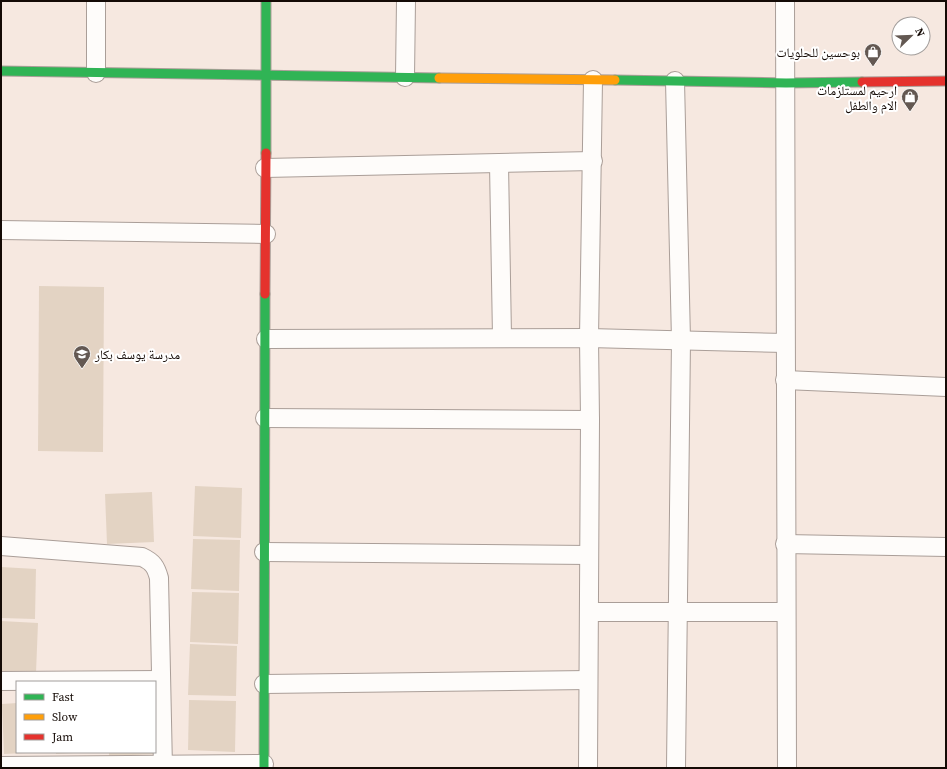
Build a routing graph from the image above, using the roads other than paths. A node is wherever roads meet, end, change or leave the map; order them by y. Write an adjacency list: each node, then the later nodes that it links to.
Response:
1 (96, 1): 6 (street)
2 (266, 1): 7 (street)
3 (406, 1): 8 (street)
4 (785, 1): 12 (street)
5 (1, 72): 6 (street)
6 (96, 73): 7 (street)
7 (266, 75): 8 (street); 15 (street)
8 (405, 77): 9 (street)
9 (593, 80): 10 (street); 13 (street)
10 (675, 81): 12 (street); 21 (street)
11 (946, 81): 12 (street)
12 (786, 83): 22 (street)
13 (593, 161): 14 (street); 19 (street)
14 (498, 164): 15 (street); 18 (street)
15 (265, 168): 17 (street)
16 (1, 230): 17 (street)
17 (266, 234): 20 (street)
18 (502, 337): 19 (street); 20 (street)
19 (589, 338): 21 (street); 26 (street)
20 (266, 339): 25 (street)
21 (681, 340): 22 (street); 33 (street)
22 (785, 343): 23 (street)
23 (786, 380): 24 (street); 27 (street)
24 (946, 386)
25 (265, 418): 26 (street); 30 (street)
26 (590, 420): 31 (street)
27 (785, 544): 29 (street); 34 (street)
28 (1, 546): 35 (street)
29 (946, 547)
30 (264, 552): 31 (street); 38 (street)
31 (589, 555): 32 (street)
32 (589, 612): 33 (street); 36 (street)
33 (679, 612): 34 (street); 44 (street)
34 (786, 612): 45 (street)
35 (161, 680): 37 (street); 42 (street)
36 (588, 680): 38 (street); 43 (street)
37 (1, 681)
38 (264, 684): 40 (street)
39 (1, 766): 41 (street)
40 (264, 766): 42 (street)
41 (87, 767): 42 (street)
42 (163, 767)
43 (588, 768)
44 (676, 768)
45 (787, 768)

